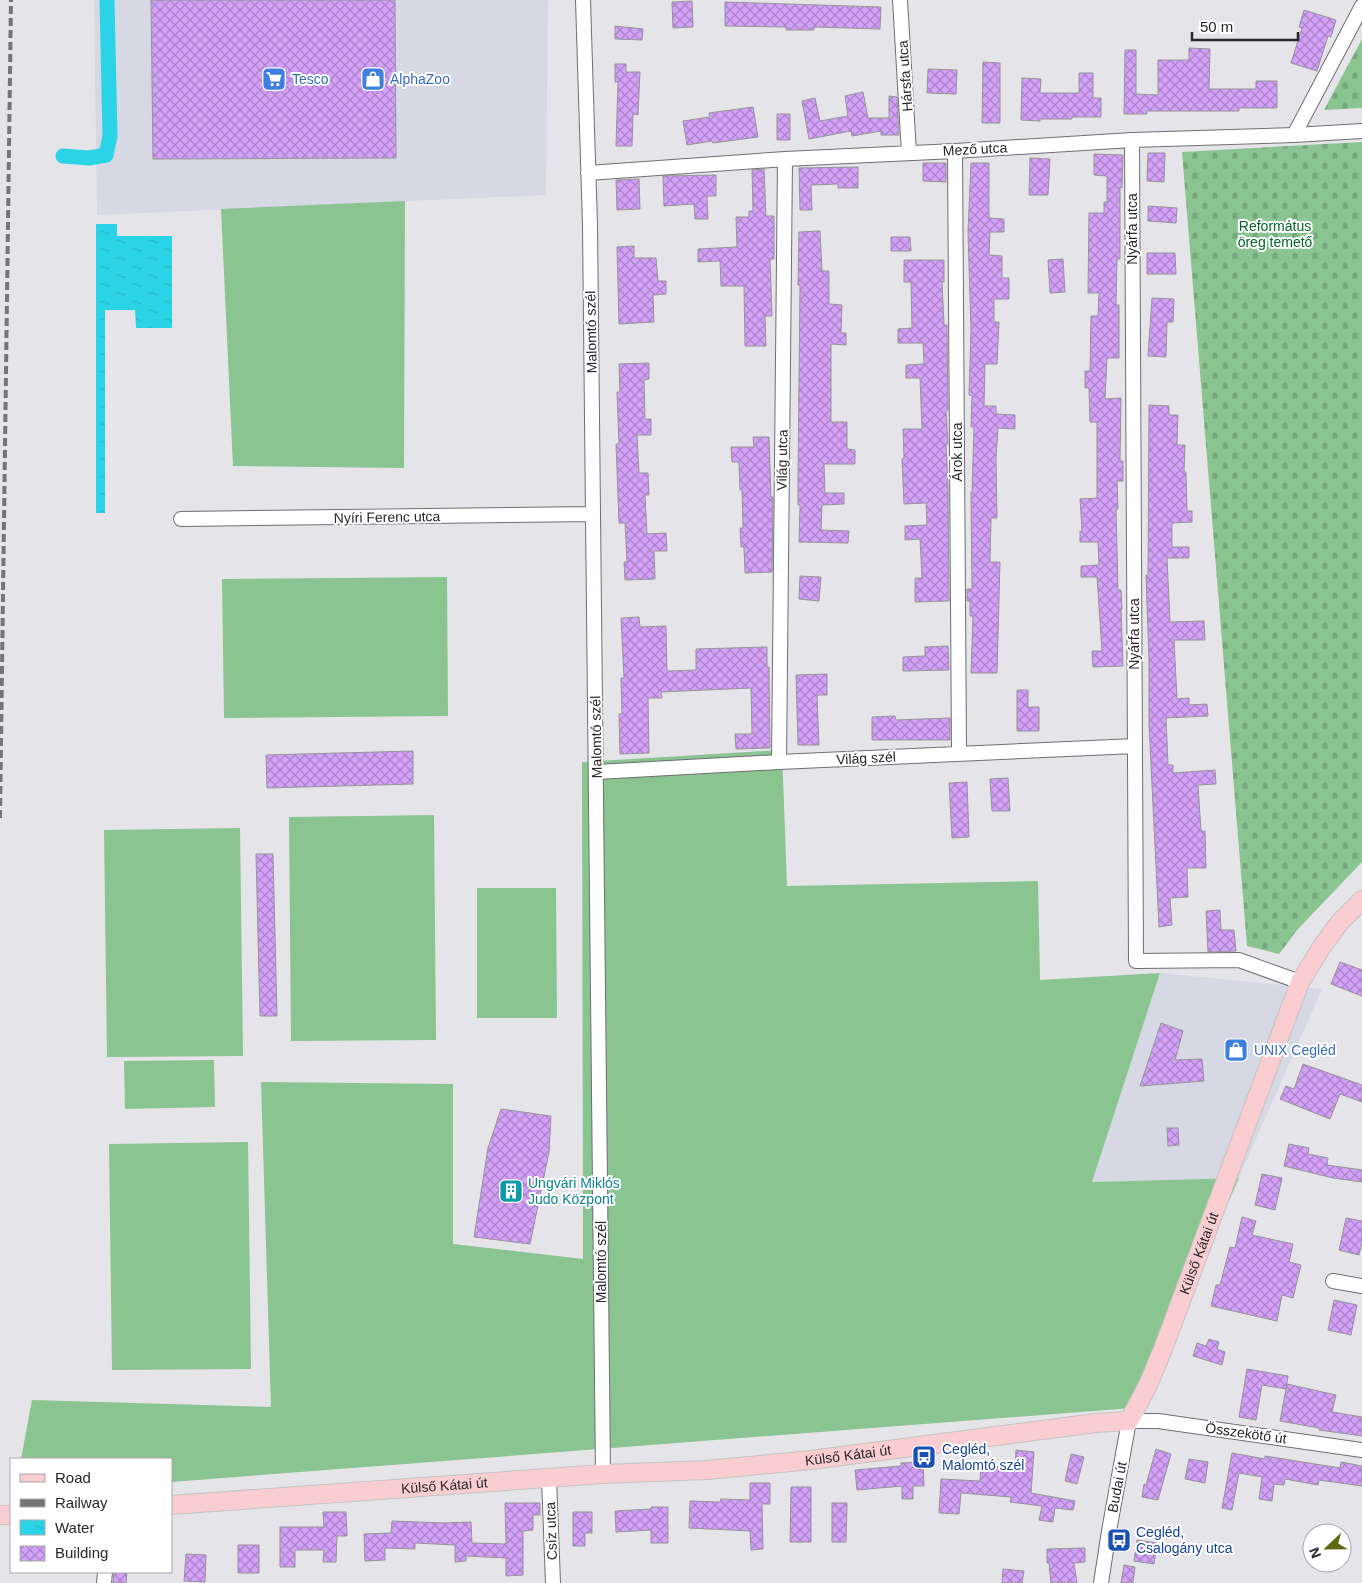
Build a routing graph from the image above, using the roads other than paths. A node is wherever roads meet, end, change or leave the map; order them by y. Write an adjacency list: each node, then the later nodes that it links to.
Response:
1 (583, 0): 10 (street, Malomtó szél)
2 (900, 0): 8 (street, Hársfa utca)
3 (1362, 6): 5 (street)
4 (1362, 131): 5 (street, Mező utca)
5 (1294, 135): 6 (street, Mező utca)
6 (1132, 140): 7 (street, Mező utca); 13 (street, Nyárfa utca)
7 (955, 151): 8 (street, Mező utca); 14 (street, Árok utca)
8 (910, 153): 9 (street, Mező utca)
9 (785, 158): 10 (street, Mező utca); 15 (street, Világ utca)
10 (588, 173): 11 (street, Malomtó szél)
11 (594, 514): 12 (street, Nyíri Ferenc utca); 16 (street, Malomtó szél)
12 (181, 519)
13 (1135, 746): 14 (street, Világ szél); 18 (street, Nyárfa utca)
14 (959, 753): 15 (street, Világ szél)
15 (779, 762): 16 (street, Világ szél)
16 (597, 772): 23 (street, Malomtó szél)
17 (1362, 900): 18 (main road, Külső Kátai út)
18 (1300, 982): 21 (main road, Külső Kátai út)
19 (1333, 1281): 20 (street)
20 (1362, 1286)
21 (1129, 1421): 22 (street, Összekötő út); 23 (main road, Külső Kátai út); 27 (street, Budai út)
22 (1362, 1450)
23 (603, 1474): 24 (main road, Külső Kátai út)
24 (549, 1478): 25 (main road, Külső Kátai út); 26 (street, Csíz utca)
25 (172, 1505)
26 (553, 1583)
27 (1101, 1583)

